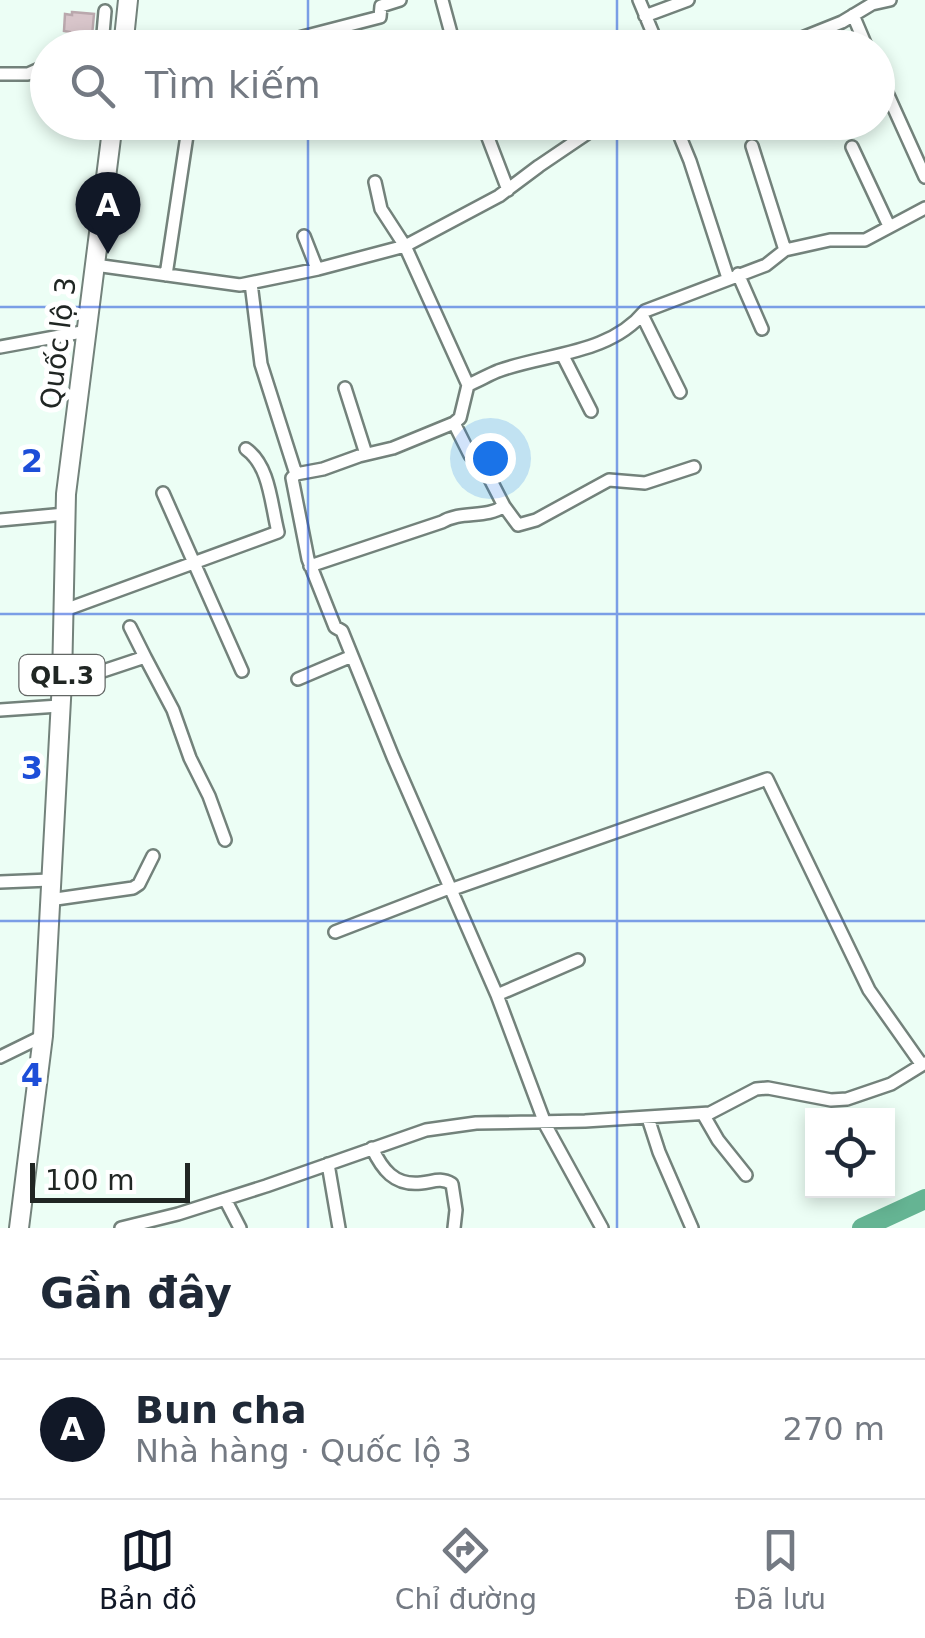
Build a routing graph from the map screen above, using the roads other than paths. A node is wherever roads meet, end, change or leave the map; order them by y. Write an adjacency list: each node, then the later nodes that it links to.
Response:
1 (128, 0): 11 (highway)
2 (400, 0): 12 (street)
3 (442, 0): 13 (street)
4 (639, 0): 9 (street)
5 (688, 0): 9 (street)
6 (890, 0): 8 (street)
7 (105, 11): 10 (street)
8 (853, 15): 15 (street); 16 (street)
9 (644, 16): 14 (street)
10 (103, 30)
11 (125, 30)
12 (332, 30)
13 (450, 30)
14 (651, 30)
15 (822, 30)
16 (859, 30)
17 (30, 73): 18 (street)
18 (0, 74)
19 (895, 111): 27 (street)
20 (111, 140): 35 (highway, Quốc lộ 3 / QL.3)
21 (186, 140): 37 (street)
22 (489, 140): 29 (street)
23 (577, 140): 29 (street)
24 (681, 140): 38 (street)
25 (752, 146): 34 (street)
26 (852, 147): 31 (street)
27 (925, 177)
28 (374, 182): 33 (street)
29 (508, 190): 33 (street)
30 (925, 208): 31 (street)
31 (889, 226): 34 (street)
32 (304, 236): 36 (street)
33 (405, 246): 36 (street); 45 (street)
34 (786, 250): 38 (street)
35 (95, 266): 37 (street); 42 (highway, Quốc lộ 3 / QL.3)
36 (317, 269): 39 (street)
37 (166, 275): 39 (street)
38 (733, 276): 40 (street); 41 (street)
39 (251, 283): 53 (street)
40 (642, 315): 44 (street); 47 (street)
41 (762, 329)
42 (86, 331): 43 (street); 56 (highway, Quốc lộ 3 / QL.3)
43 (0, 347)
44 (564, 356): 45 (street); 48 (street)
45 (468, 385): 49 (street)
46 (344, 388): 51 (street)
47 (680, 392)
48 (591, 411)
49 (454, 423): 51 (street); 55 (street)
50 (246, 449): 59 (street)
51 (366, 454): 53 (street)
52 (694, 467): 55 (street)
53 (296, 474): 58 (street)
54 (162, 493): 60 (street)
55 (504, 506): 61 (street)
56 (66, 514): 57 (street); 62 (highway, Quốc lộ 3 / QL.3)
57 (0, 520)
58 (302, 528): 59 (street); 61 (street)
59 (278, 532): 60 (street)
60 (194, 563): 62 (street); 66 (street)
61 (310, 566): 64 (street)
62 (62, 611): 68 (highway, Quốc lộ 3 / QL.3)
63 (130, 627): 65 (street)
64 (352, 656): 67 (street); 75 (street)
65 (145, 657): 68 (street); 71 (street)
66 (242, 670)
67 (298, 679)
68 (62, 681): 69 (highway, Quốc lộ 3 / QL.3)
69 (59, 706): 70 (street); 73 (highway, Quốc lộ 3 / QL.3)
70 (0, 710)
71 (225, 840)
72 (153, 856): 76 (street)
73 (50, 880): 74 (street); 76 (highway, Quốc lộ 3 / QL.3)
74 (0, 882)
75 (450, 889): 77 (street); 79 (street); 82 (street)
76 (49, 900): 80 (highway, Quốc lộ 3 / QL.3)
77 (334, 932)
78 (578, 960): 79 (street)
79 (496, 994): 85 (street)
80 (43, 1036): 81 (street); 90 (highway, Quốc lộ 3 / QL.3)
81 (0, 1058)
82 (923, 1064): 83 (street)
83 (703, 1114): 84 (street); 88 (street)
84 (648, 1118): 85 (street); 96 (street)
85 (544, 1121): 86 (street); 95 (street)
86 (372, 1148): 87 (street); 94 (street)
87 (328, 1164): 89 (street); 93 (street)
88 (746, 1175)
89 (225, 1199): 91 (street); 92 (street)
90 (19, 1228)
91 (122, 1228)
92 (240, 1228)
93 (339, 1228)
94 (454, 1228)
95 (602, 1228)
96 (692, 1228)

